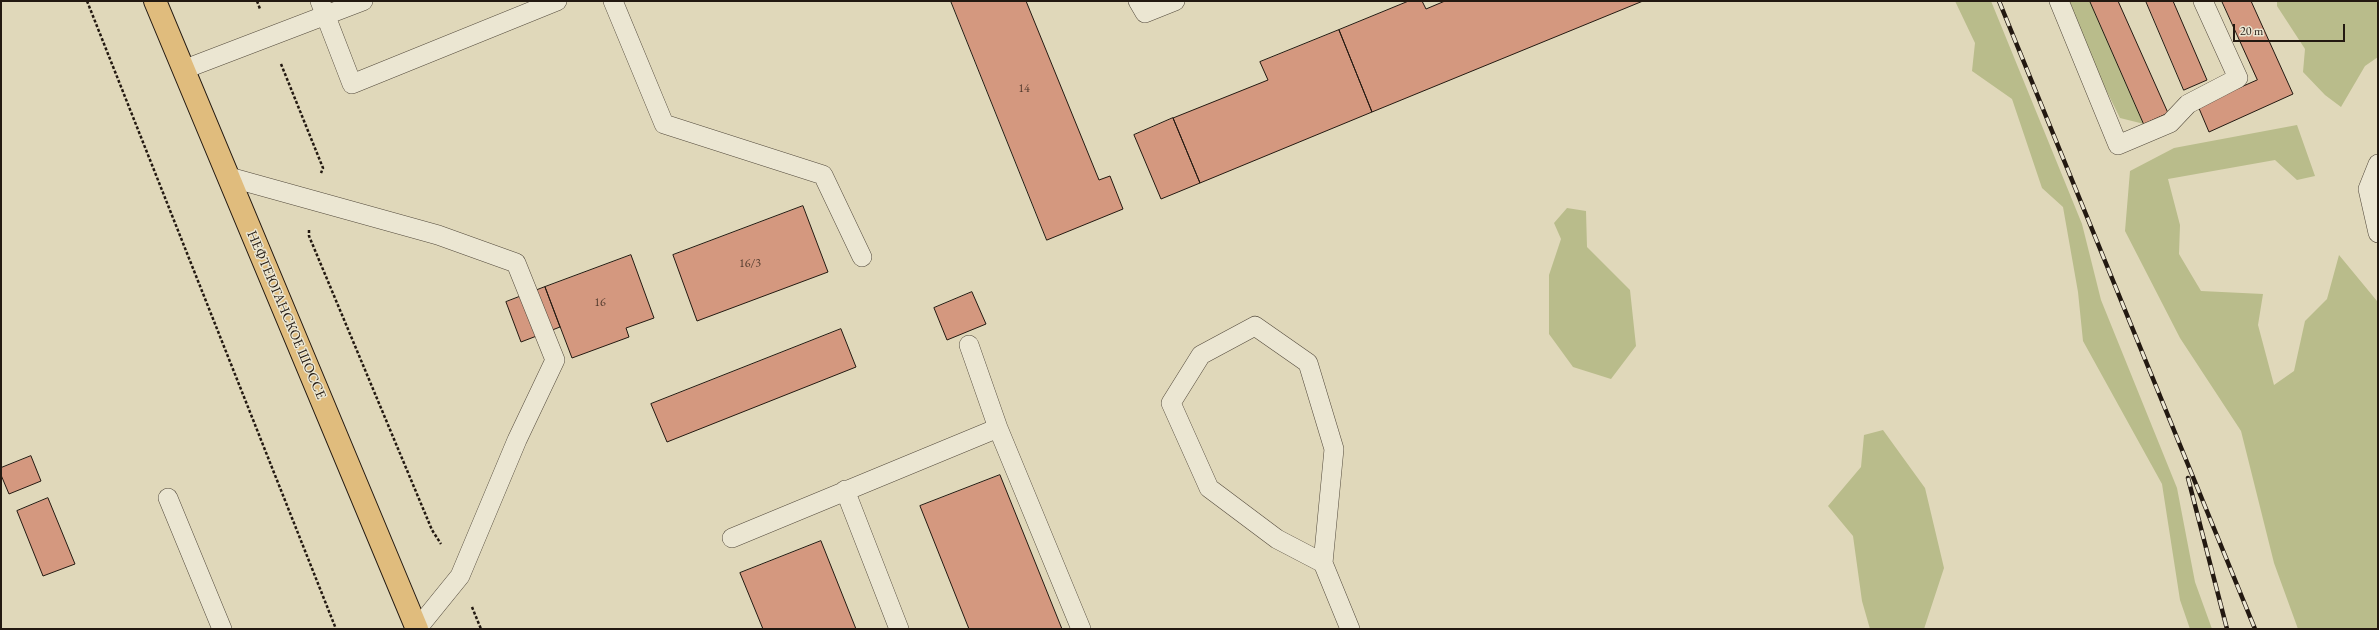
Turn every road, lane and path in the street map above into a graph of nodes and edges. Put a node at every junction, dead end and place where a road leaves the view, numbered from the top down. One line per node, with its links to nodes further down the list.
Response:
1 (87, 1): 27 (path)
2 (155, 1): 13 (main road, НЕФТЕЮГАНСКОЕ ШОССЕ)
3 (257, 1): 12 (path)
4 (363, 1): 11 (lane)
5 (557, 1): 11 (lane)
6 (613, 1): 18 (lane)
7 (1138, 1): 8 (lane)
8 (1175, 1)
9 (2058, 1): 10 (lane)
10 (2203, 1)
11 (323, 8): 12 (lane)
12 (271, 37): 13 (lane); 16 (path)
13 (185, 69): 15 (main road, НЕФТЕЮГАНСКОЕ ШОССЕ)
14 (2378, 164): 17 (lane)
15 (229, 177): 16 (lane); 28 (main road, НЕФТЕЮГАНСКОЕ ШОССЕ)
16 (311, 200): 25 (path); 25 (lane)
17 (2378, 233)
18 (862, 257)
19 (969, 345): 20 (lane)
20 (998, 428): 21 (lane); 31 (lane)
21 (845, 490): 23 (lane); 30 (lane)
22 (168, 498): 26 (lane)
23 (732, 538)
24 (1323, 563): 24 (lane); 32 (lane)
25 (460, 576): 28 (lane); 29 (path)
26 (222, 629)
27 (336, 629)
28 (417, 629)
29 (481, 629)
30 (899, 629)
31 (1081, 629)
32 (1350, 629)

